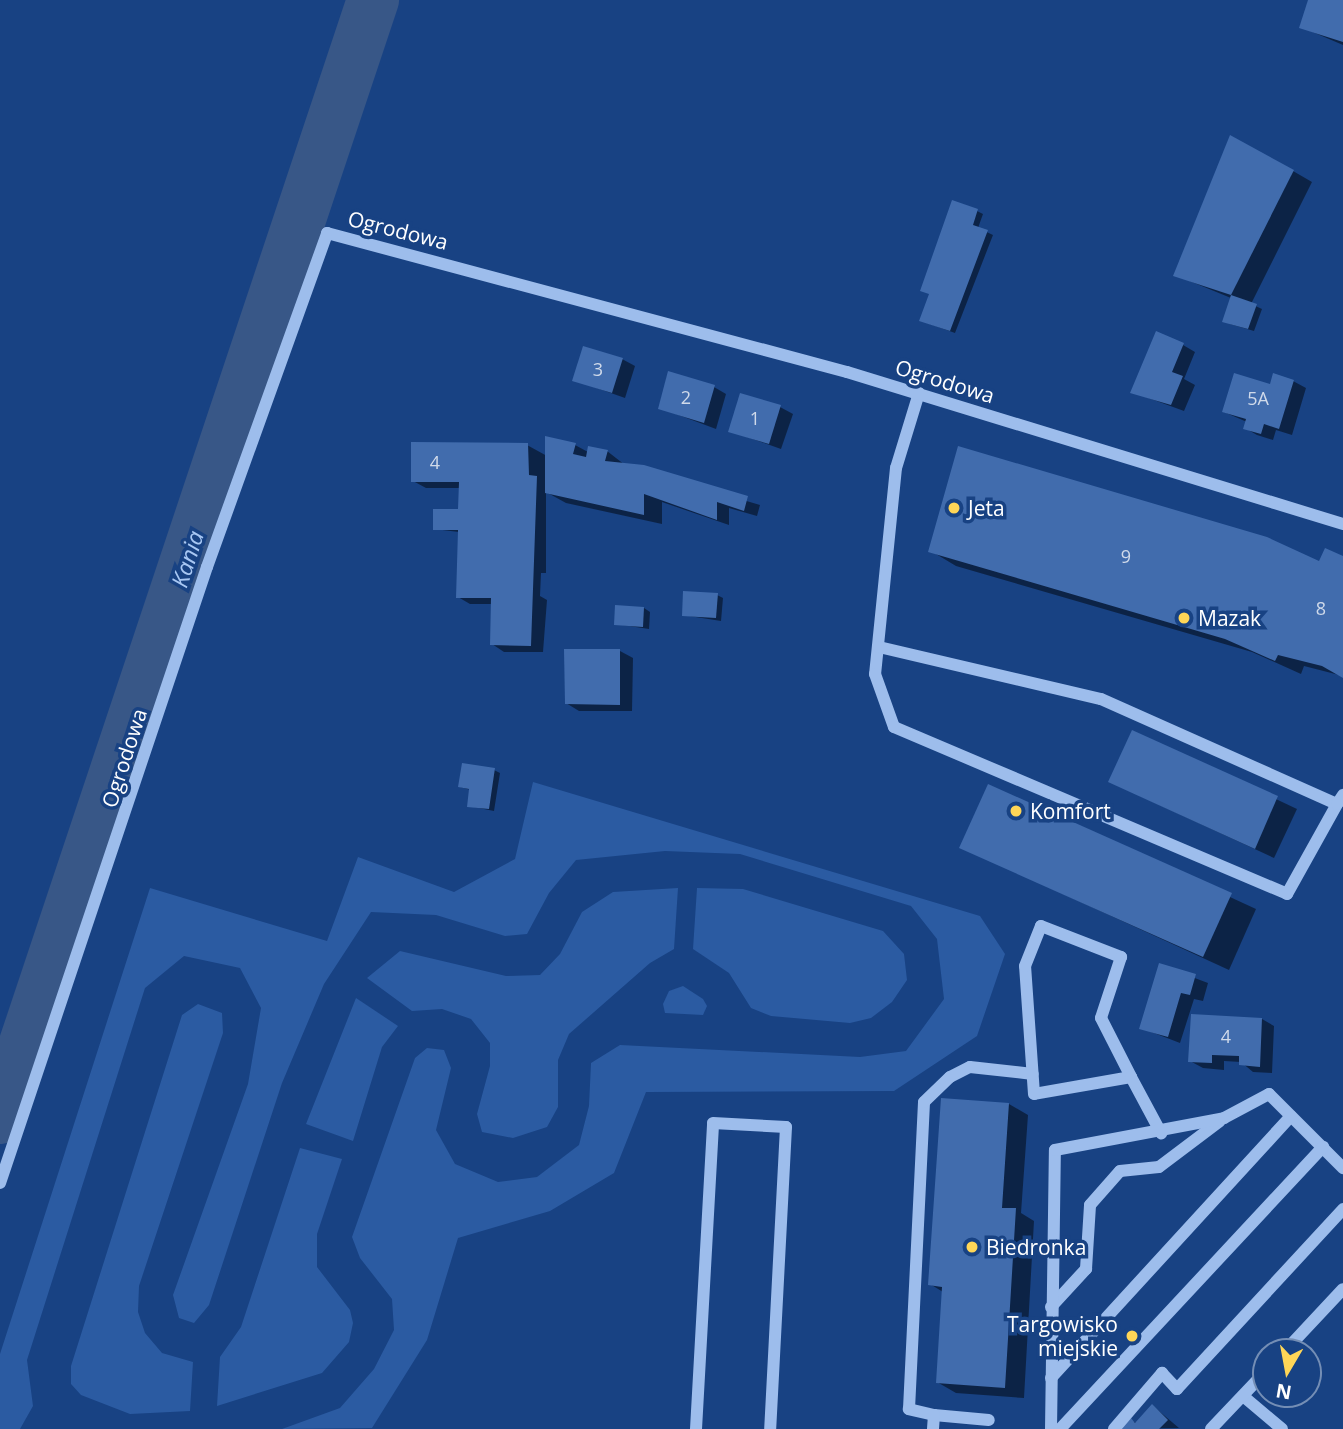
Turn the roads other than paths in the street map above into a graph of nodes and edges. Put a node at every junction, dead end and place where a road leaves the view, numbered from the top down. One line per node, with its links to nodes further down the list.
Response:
1 (919, 393): 2 (street, Ogrodowa); 3 (street); 12 (street, Ogrodowa)
2 (1343, 524)
3 (879, 647): 4 (street); 4 (street)
4 (1340, 800)
5 (1033, 1074): 6 (street); 6 (street); 20 (street)
6 (1131, 1077): 9 (street)
7 (1291, 1116): 8 (street); 10 (street); 17 (street)
8 (1224, 1118): 9 (street); 15 (street)
9 (1161, 1133): 15 (street)
10 (1322, 1147): 11 (street); 26 (street)
11 (1343, 1168)
12 (0, 1183)
13 (1343, 1209): 27 (street)
14 (1343, 1289): 16 (street)
15 (1051, 1307): 17 (street)
16 (1297, 1338)
17 (1051, 1378): 25 (street)
18 (1252, 1386): 19 (street)
19 (1243, 1396): 28 (street); 29 (street)
20 (934, 1415): 21 (street); 24 (street)
21 (989, 1420)
22 (696, 1429): 23 (street)
23 (770, 1429)
24 (933, 1429)
25 (1051, 1429)
26 (1060, 1429)
27 (1114, 1429)
28 (1211, 1429)
29 (1282, 1429)

